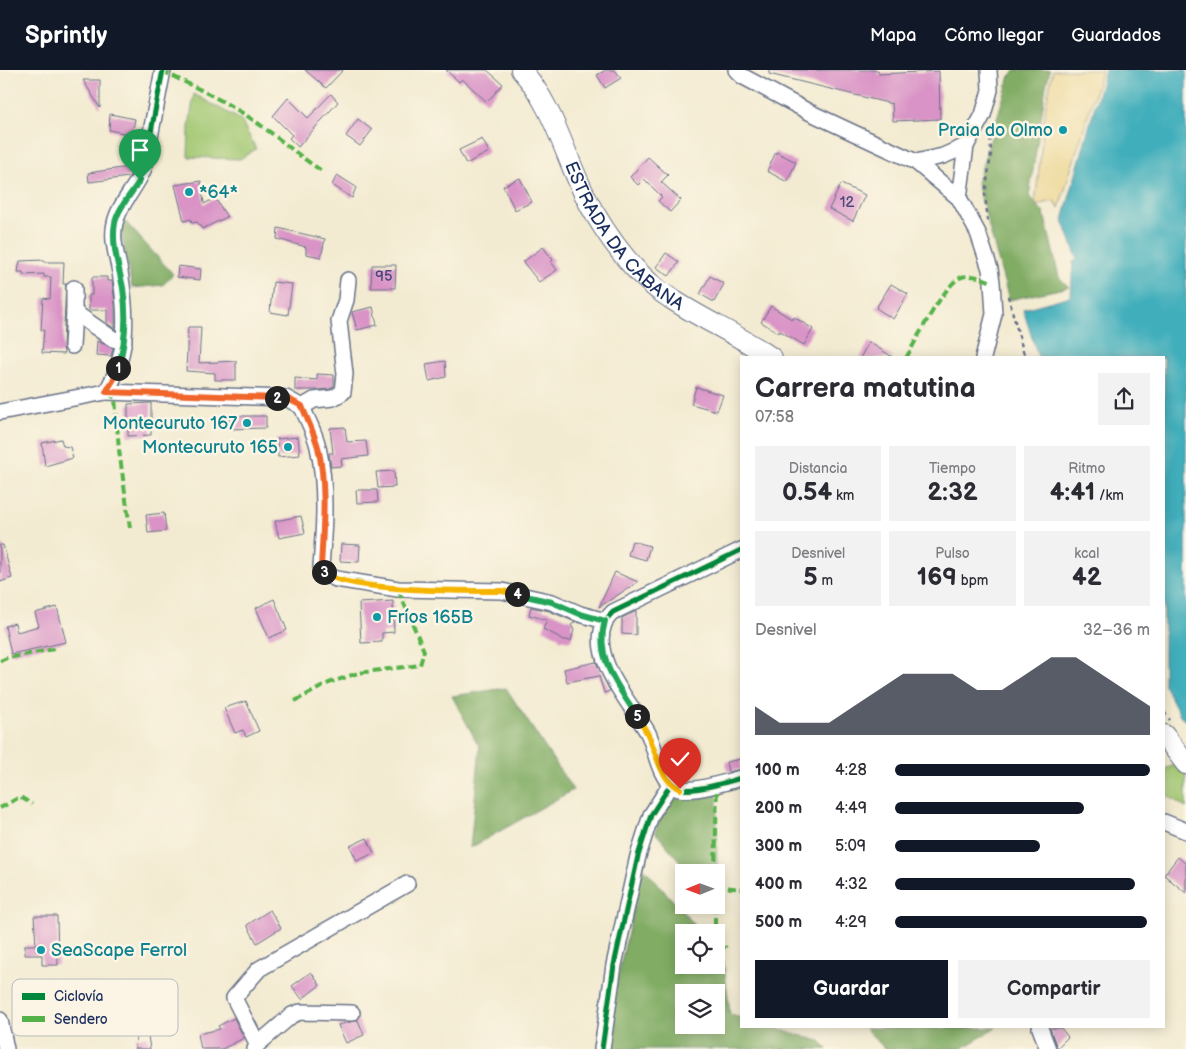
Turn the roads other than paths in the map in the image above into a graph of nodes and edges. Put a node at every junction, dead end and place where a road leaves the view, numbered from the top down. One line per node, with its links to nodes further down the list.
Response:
1 (163, 70): 11 (street)
2 (520, 70): 13 (main road, ESTRADA DA CABANA)
3 (736, 70): 6 (street)
4 (990, 70): 5 (street)
5 (966, 146): 6 (street); 7 (street)
6 (916, 162): 7 (street)
7 (959, 198): 14 (street)
8 (348, 280): 16 (street)
9 (74, 288): 10 (street)
10 (74, 312): 11 (street); 12 (street)
11 (124, 341): 15 (street)
12 (72, 346)
13 (769, 356)
14 (984, 356)
15 (106, 392): 16 (street); 17 (street)
16 (302, 406): 19 (street)
17 (0, 412)
18 (740, 550): 19 (street)
19 (605, 621): 23 (street)
20 (1165, 736): 21 (main road)
21 (1186, 764)
22 (740, 778): 23 (street)
23 (671, 784): 32 (street)
24 (1165, 822): 25 (street)
25 (1186, 831)
26 (407, 884): 30 (street)
27 (352, 1013): 30 (street)
28 (0, 1020): 31 (street)
29 (1040, 1028): 33 (street)
30 (256, 1047)
31 (6, 1049)
32 (602, 1049)
33 (1048, 1049)

